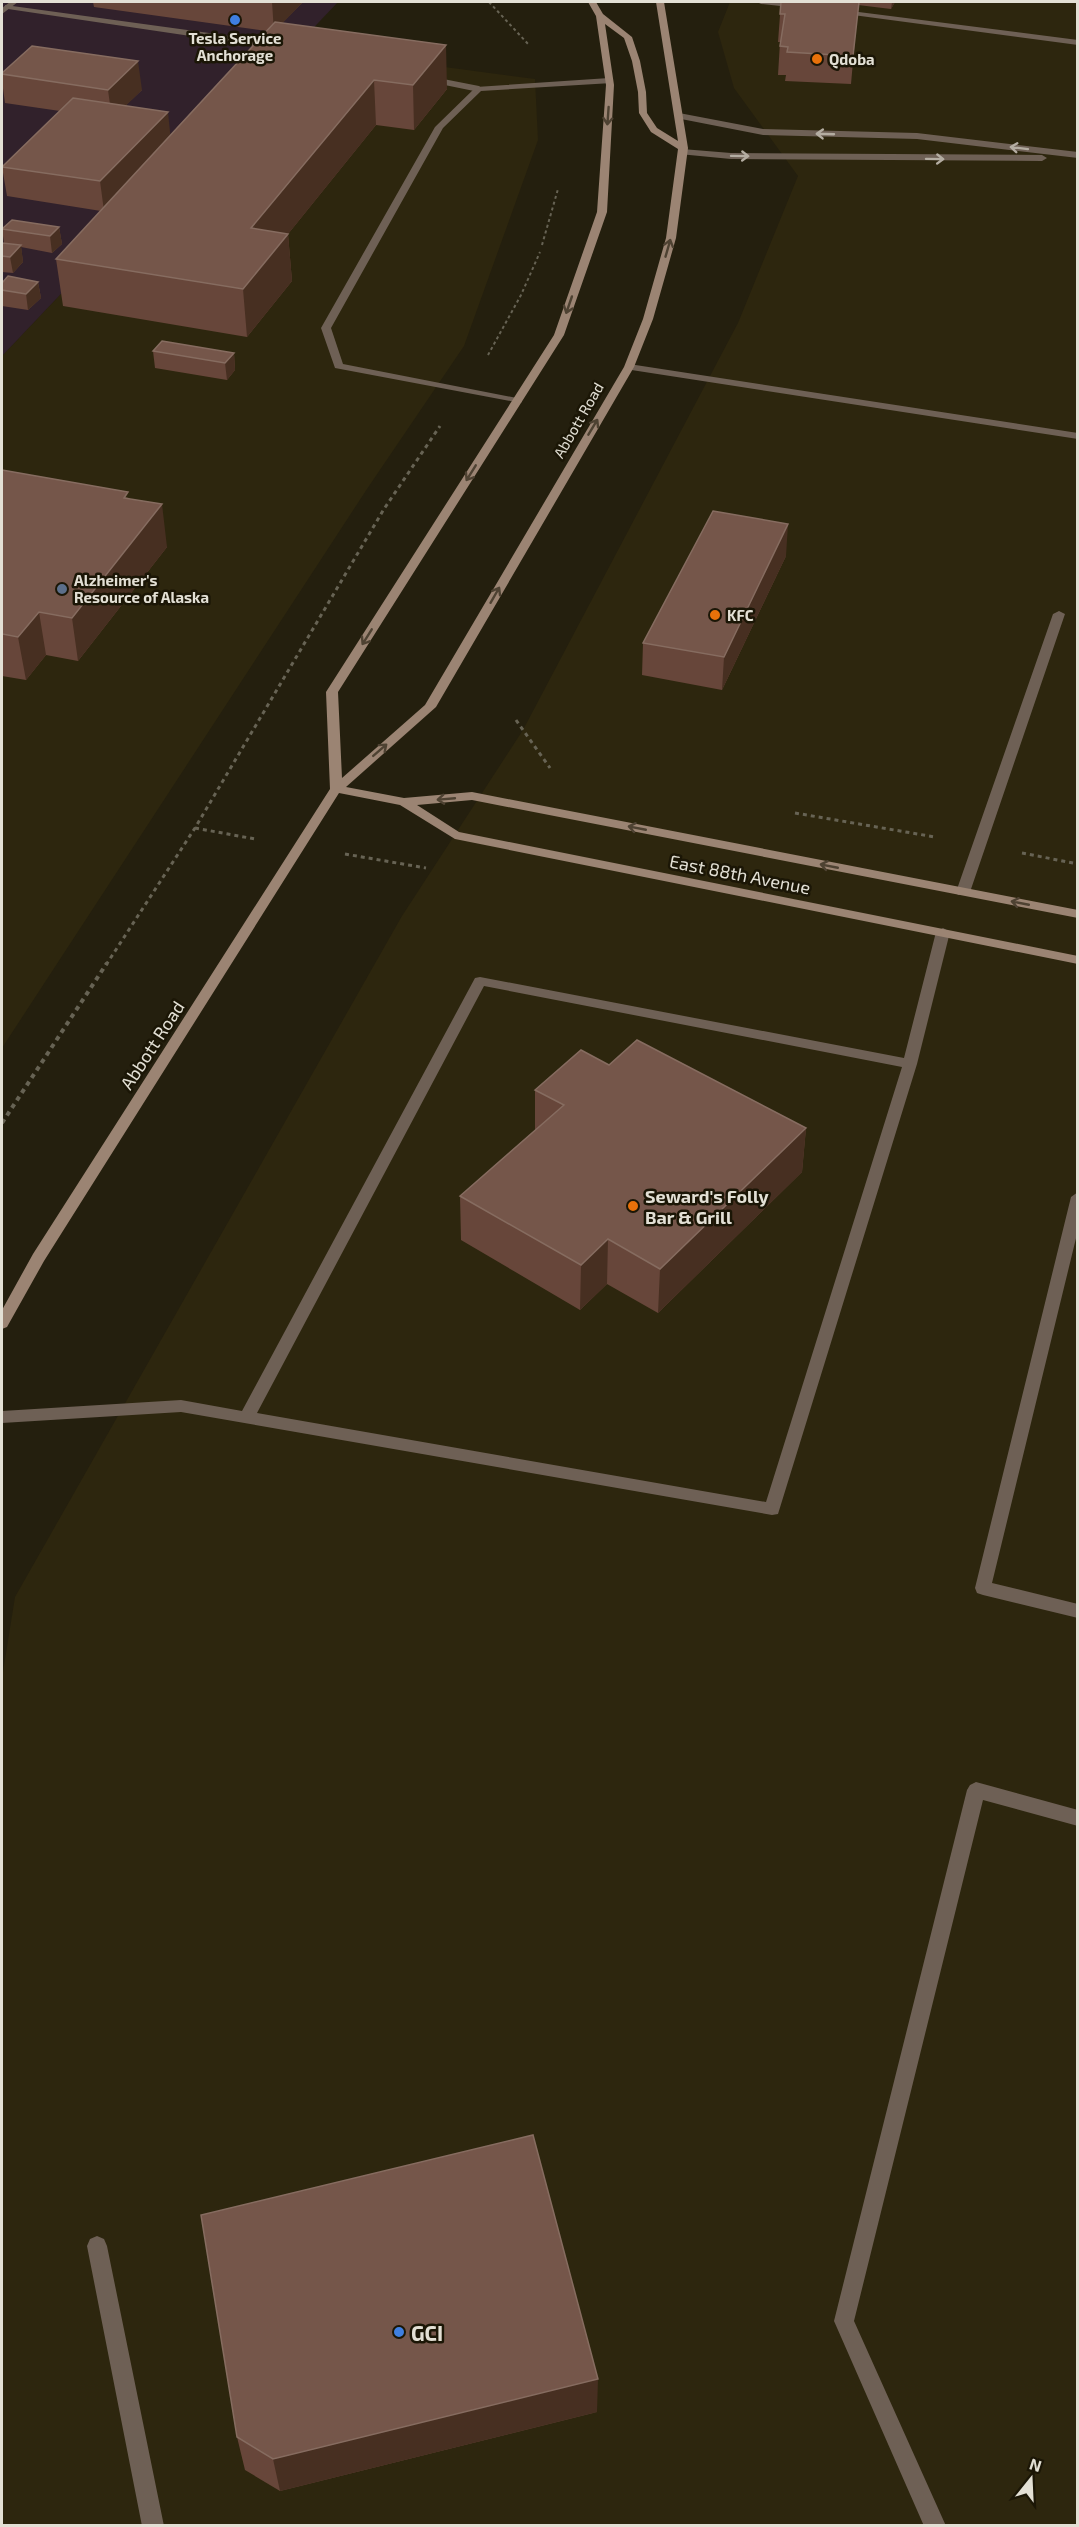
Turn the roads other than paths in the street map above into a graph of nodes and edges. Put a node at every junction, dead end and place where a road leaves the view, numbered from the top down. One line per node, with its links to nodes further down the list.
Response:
1 (592, 2): 7 (main road)
2 (660, 2): 13 (main road, Abbott Road)
3 (760, 2): 5 (street)
4 (8, 7): 9 (street)
5 (807, 8)
6 (830, 10): 8 (street)
7 (600, 16): 11 (main road); 14 (main road)
8 (1077, 43)
9 (288, 51)
10 (423, 78): 12 (street)
11 (609, 81): 12 (street); 17 (main road, one-way to 17)
12 (479, 89): 17 (street)
13 (679, 116): 14 (main road, Abbott Road); 15 (street, one-way to 13)
14 (682, 150): 15 (street, one-way to 15); 16 (main road, Abbott Road, one-way to 14)
15 (1077, 156)
16 (629, 367): 18 (street); 20 (main road, Abbott Road, one-way to 16)
17 (517, 401): 20 (main road, one-way to 20)
18 (1077, 436)
19 (1059, 614): 22 (street)
20 (336, 789): 21 (main road, East 88th Avenue); 28 (main road, Abbott Road)
21 (404, 802): 22 (main road, East 88th Avenue, one-way to 21); 24 (main road, East 88th Avenue)
22 (963, 892): 23 (main road, East 88th Avenue, one-way to 22)
23 (1077, 914)
24 (943, 932): 25 (main road, East 88th Avenue); 26 (street)
25 (1077, 960)
26 (909, 1064): 30 (street); 30 (street)
27 (1077, 1197): 31 (street)
28 (2, 1323)
29 (2, 1417): 30 (street)
30 (246, 1418)
31 (1077, 1611)
32 (1077, 1818): 35 (street)
33 (97, 2246): 34 (street)
34 (153, 2526)
35 (935, 2526)

